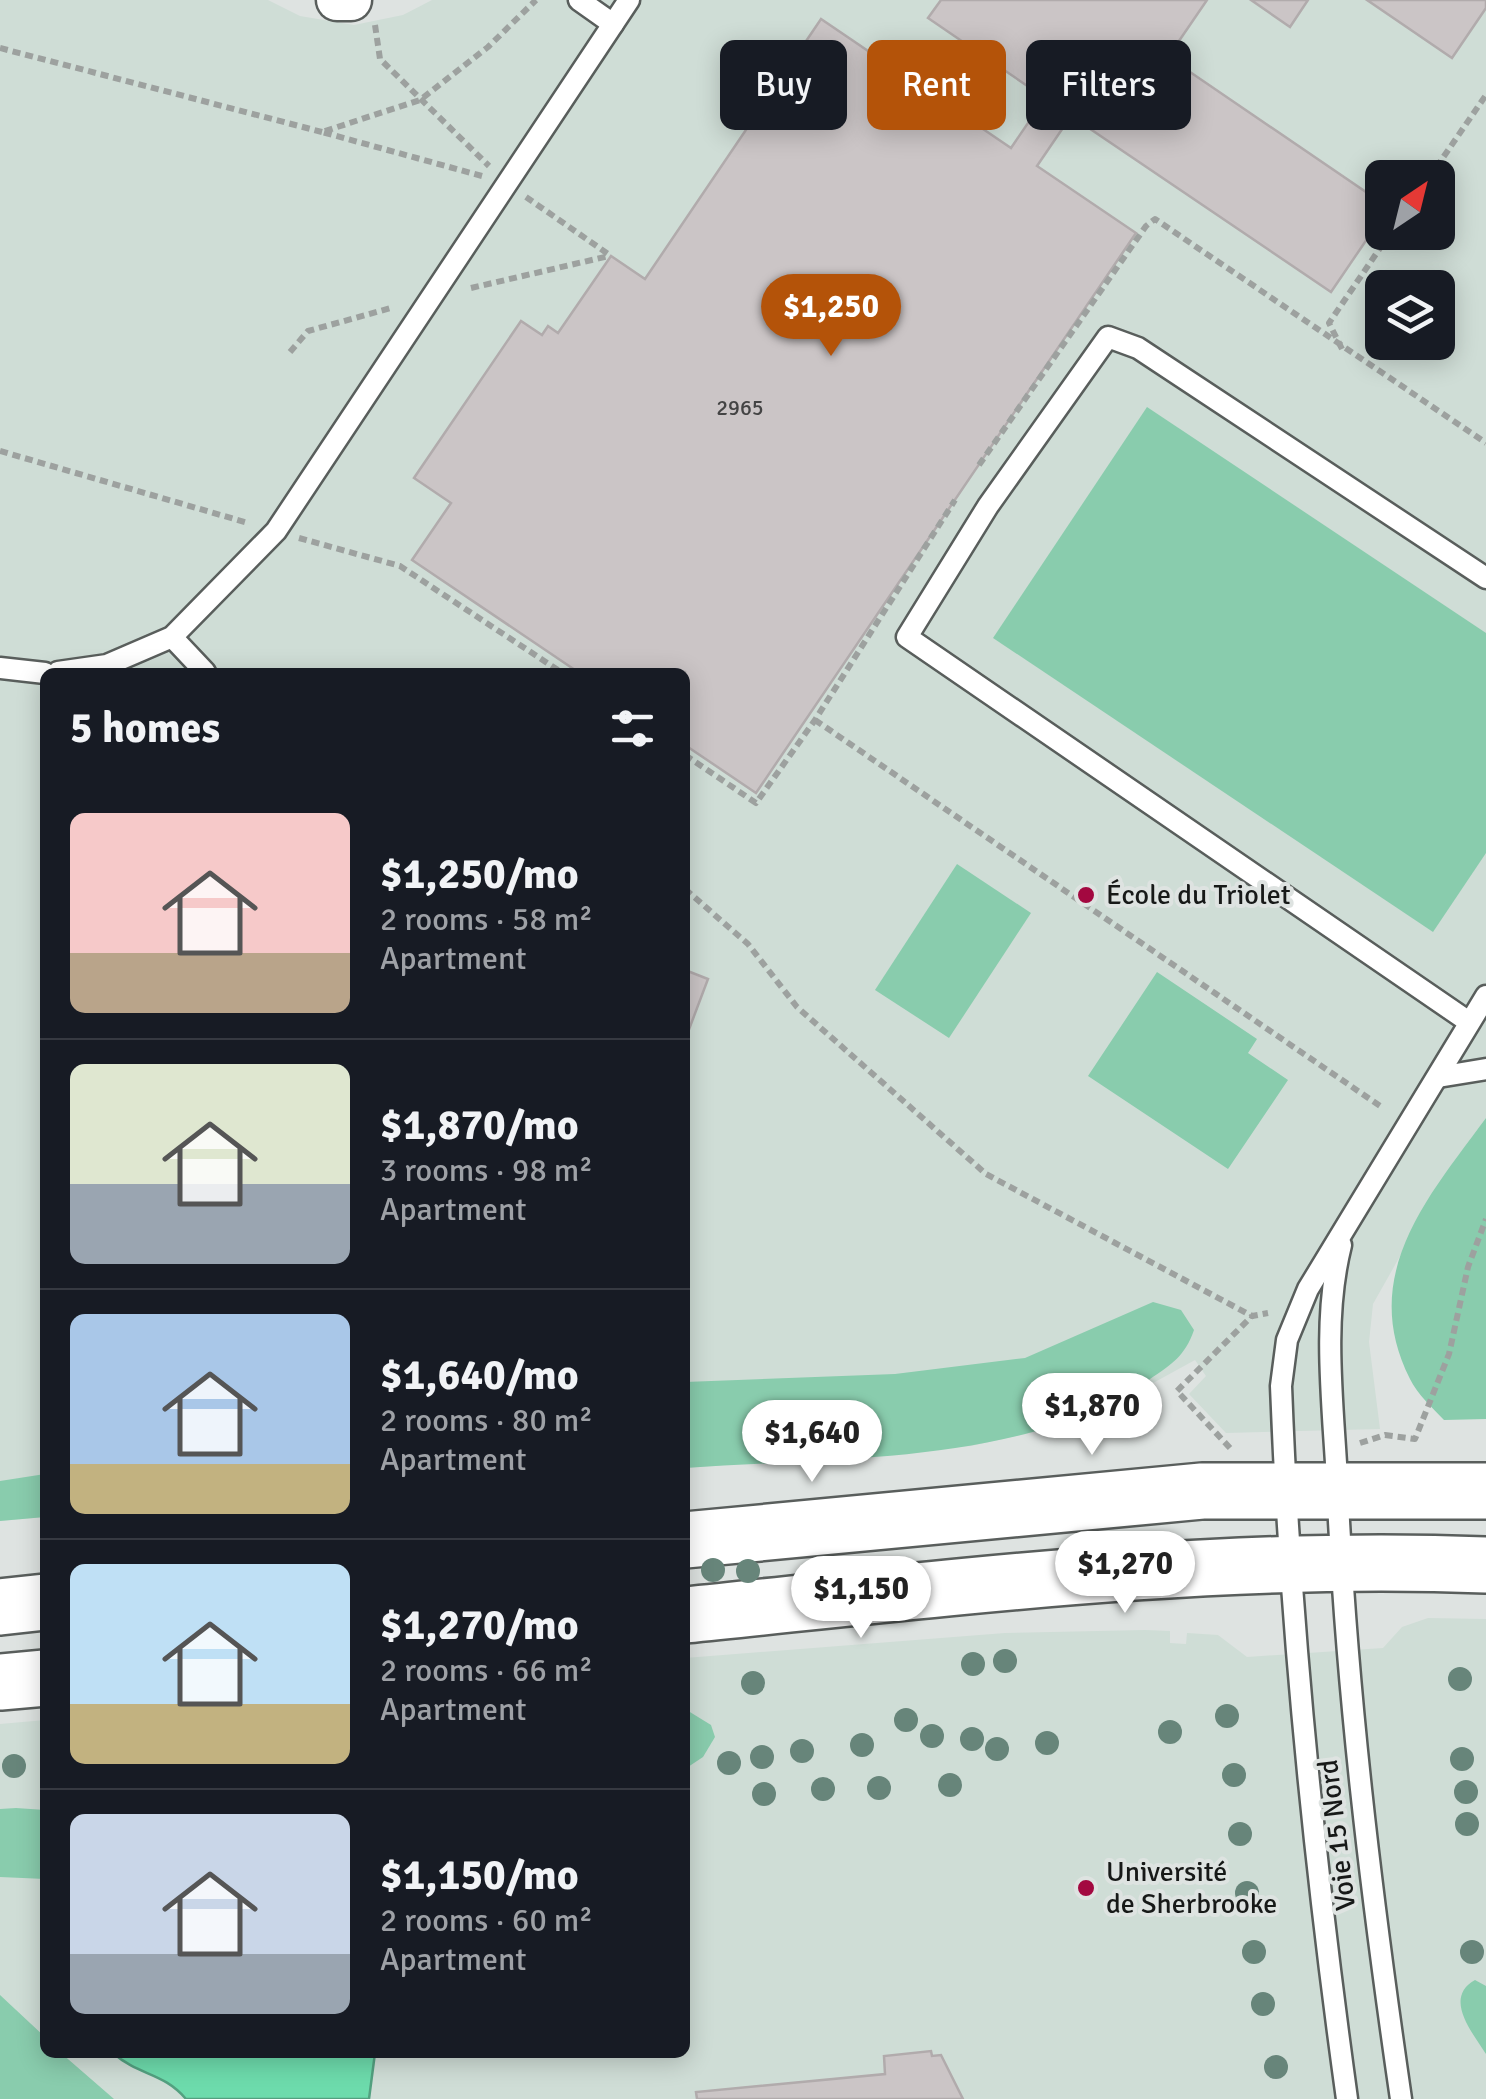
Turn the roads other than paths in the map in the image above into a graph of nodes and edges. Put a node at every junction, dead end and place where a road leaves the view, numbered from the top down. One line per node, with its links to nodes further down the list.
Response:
1 (337, 0): 4 (street)
2 (578, 0): 5 (lane)
3 (629, 0): 5 (lane)
4 (362, 10)
5 (613, 24): 7 (lane)
6 (1486, 578): 13 (lane)
7 (172, 638): 9 (lane); 10 (lane)
8 (0, 668): 11 (lane)
9 (86, 668)
10 (201, 668)
11 (40, 672)
12 (1486, 996): 13 (lane)
13 (1468, 1022): 15 (lane)
14 (1486, 1068): 15 (lane)
15 (1438, 1078): 16 (lane)
16 (1349, 1219): 17 (lane); 17 (lane)
17 (1312, 1488): 18 (main road); 19 (main road); 20 (lane); 20 (lane)
18 (1486, 1491)
19 (690, 1540)
20 (1315, 1564): 21 (main road); 24 (main road); 27 (lane, Voie 15 Nord); 28 (lane, Voie 15 Nord)
21 (1486, 1566)
22 (40, 1603): 23 (main road)
23 (0, 1607)
24 (690, 1616)
25 (40, 1678): 26 (main road)
26 (0, 1682)
27 (1347, 2099)
28 (1401, 2099)

